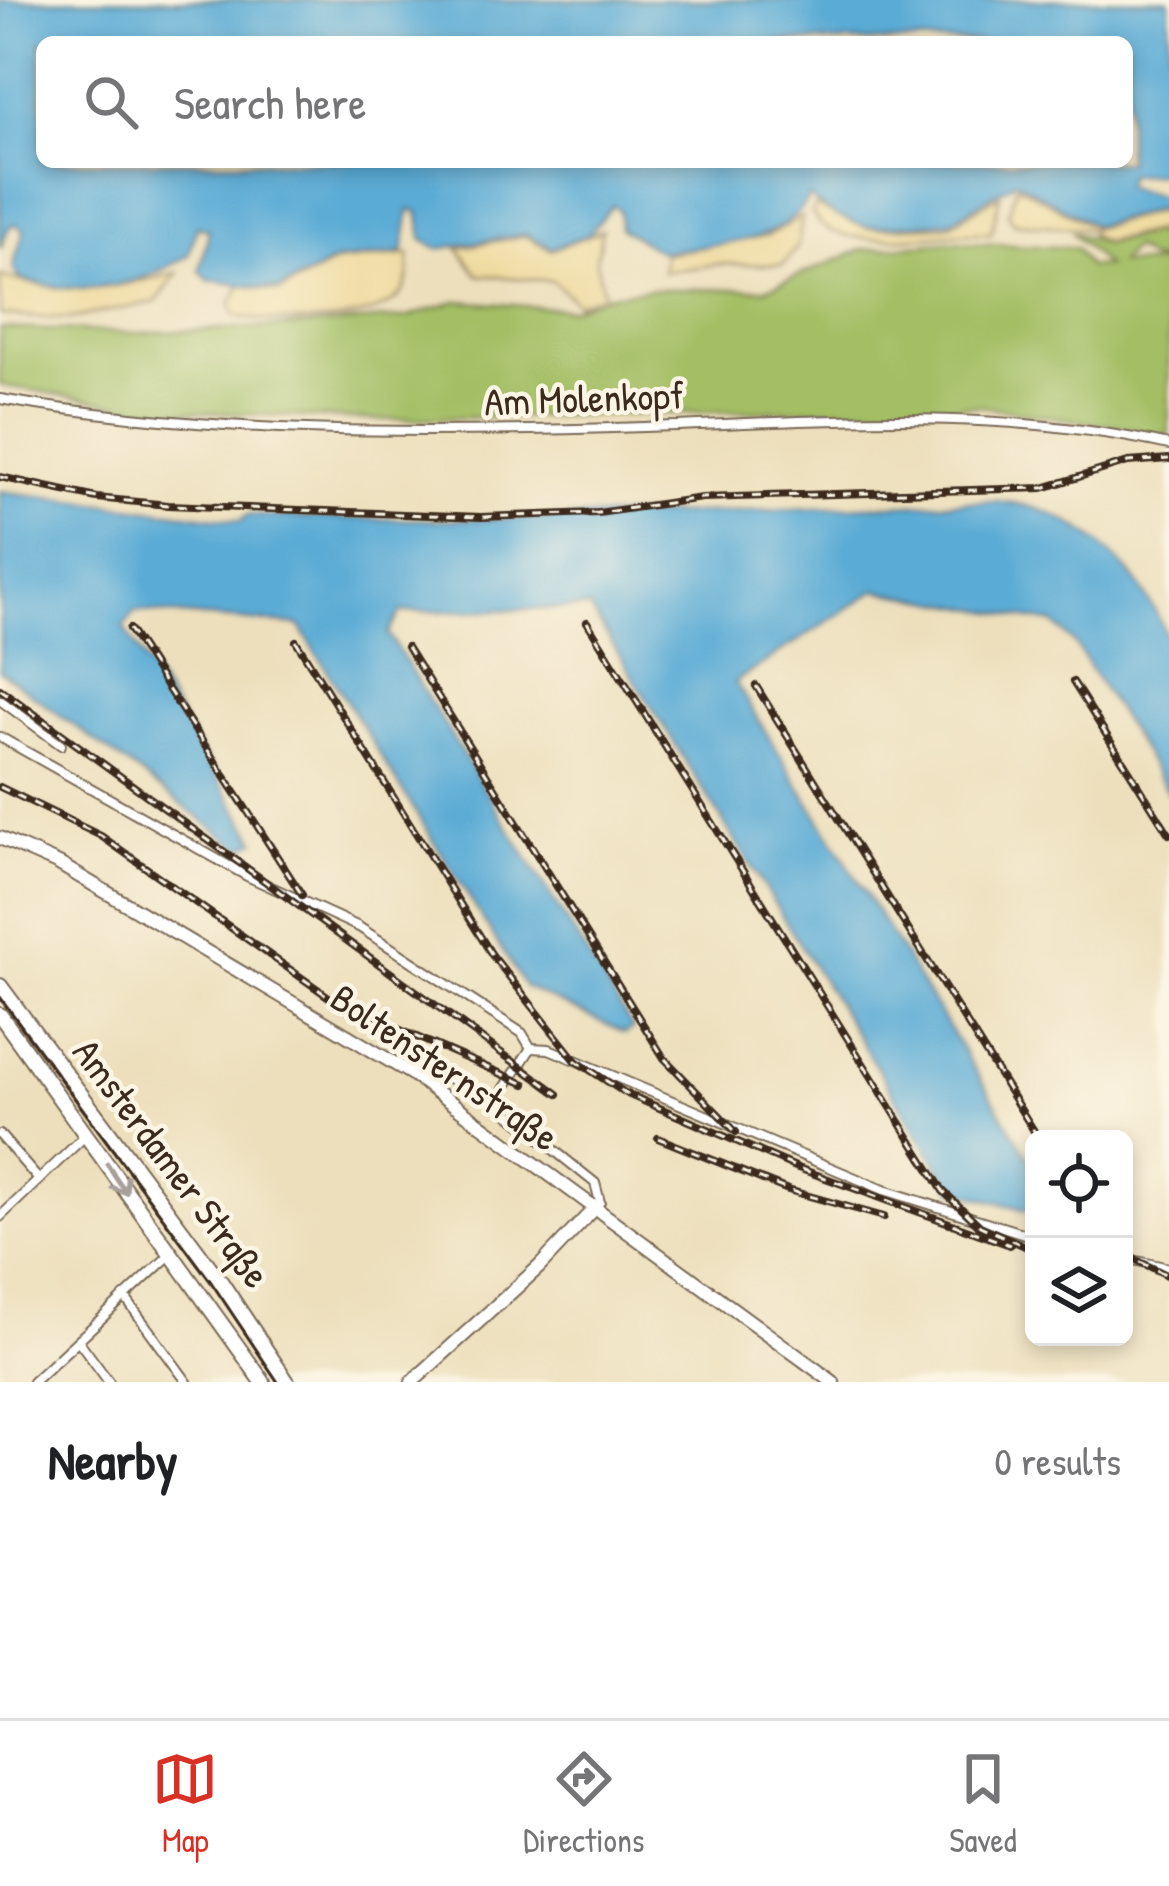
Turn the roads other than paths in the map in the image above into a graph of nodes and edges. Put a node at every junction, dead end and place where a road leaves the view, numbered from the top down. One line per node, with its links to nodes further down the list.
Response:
1 (0, 400): 2 (street, Am Molenkopf)
2 (1169, 445)
3 (0, 700): 5 (street)
4 (0, 737): 9 (street)
5 (61, 746)
6 (0, 838): 10 (main road, Boltensternstraße)
7 (0, 986): 24 (main road, Amsterdamer Straße)
8 (0, 1016): 12 (main road, Amsterdamer Straße)
9 (531, 1048): 11 (street); 17 (street)
10 (412, 1074): 11 (street); 15 (main road, Boltensternstraße)
11 (501, 1100): 15 (street)
12 (87, 1134): 14 (street); 18 (main road, Amsterdamer Straße, one-way to 18)
13 (0, 1135): 14 (street)
14 (39, 1180): 16 (street)
15 (594, 1209): 30 (main road); 31 (main road, Boltensternstraße)
16 (0, 1217)
17 (1025, 1234)
18 (173, 1253): 21 (street); 22 (main road, Amsterdamer Straße)
19 (1133, 1260): 20 (street)
20 (1169, 1268)
21 (124, 1296): 23 (street); 27 (street)
22 (234, 1337): 24 (main road); 28 (main road, Amsterdamer Straße)
23 (78, 1339): 25 (street); 26 (street)
24 (262, 1342): 29 (main road, Amsterdamer Straße)
25 (32, 1382)
26 (109, 1382)
27 (187, 1382)
28 (263, 1382)
29 (286, 1382)
30 (412, 1382)
31 (833, 1382)

